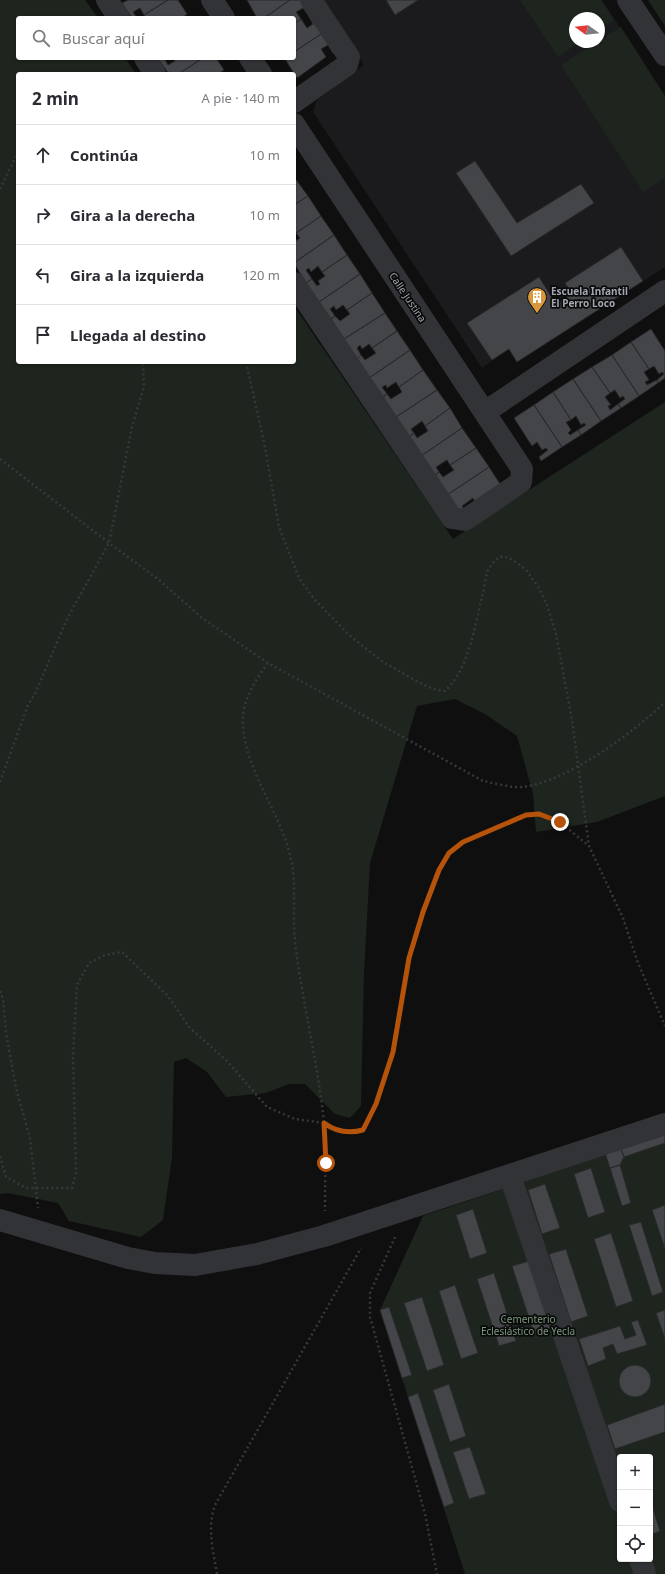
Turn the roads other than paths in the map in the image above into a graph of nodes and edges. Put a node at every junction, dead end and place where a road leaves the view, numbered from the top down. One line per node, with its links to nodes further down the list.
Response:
1 (107, 0): 5 (street)
2 (212, 0): 6 (street)
3 (311, 0): 12 (street)
4 (628, 0): 7 (street)
5 (118, 16)
6 (223, 16)
7 (665, 55)
8 (146, 60): 10 (street)
9 (251, 60): 11 (street)
10 (154, 72)
11 (260, 72)
12 (296, 101)
13 (296, 127): 16 (street, Calle Justina)
14 (296, 285): 16 (street, Calle Justina)
15 (665, 291): 16 (street)
16 (485, 412)
17 (665, 1124): 18 (street)
18 (510, 1176): 19 (street); 20 (street)
19 (0, 1220)
20 (617, 1492)
21 (641, 1562): 22 (street)
22 (645, 1574)

